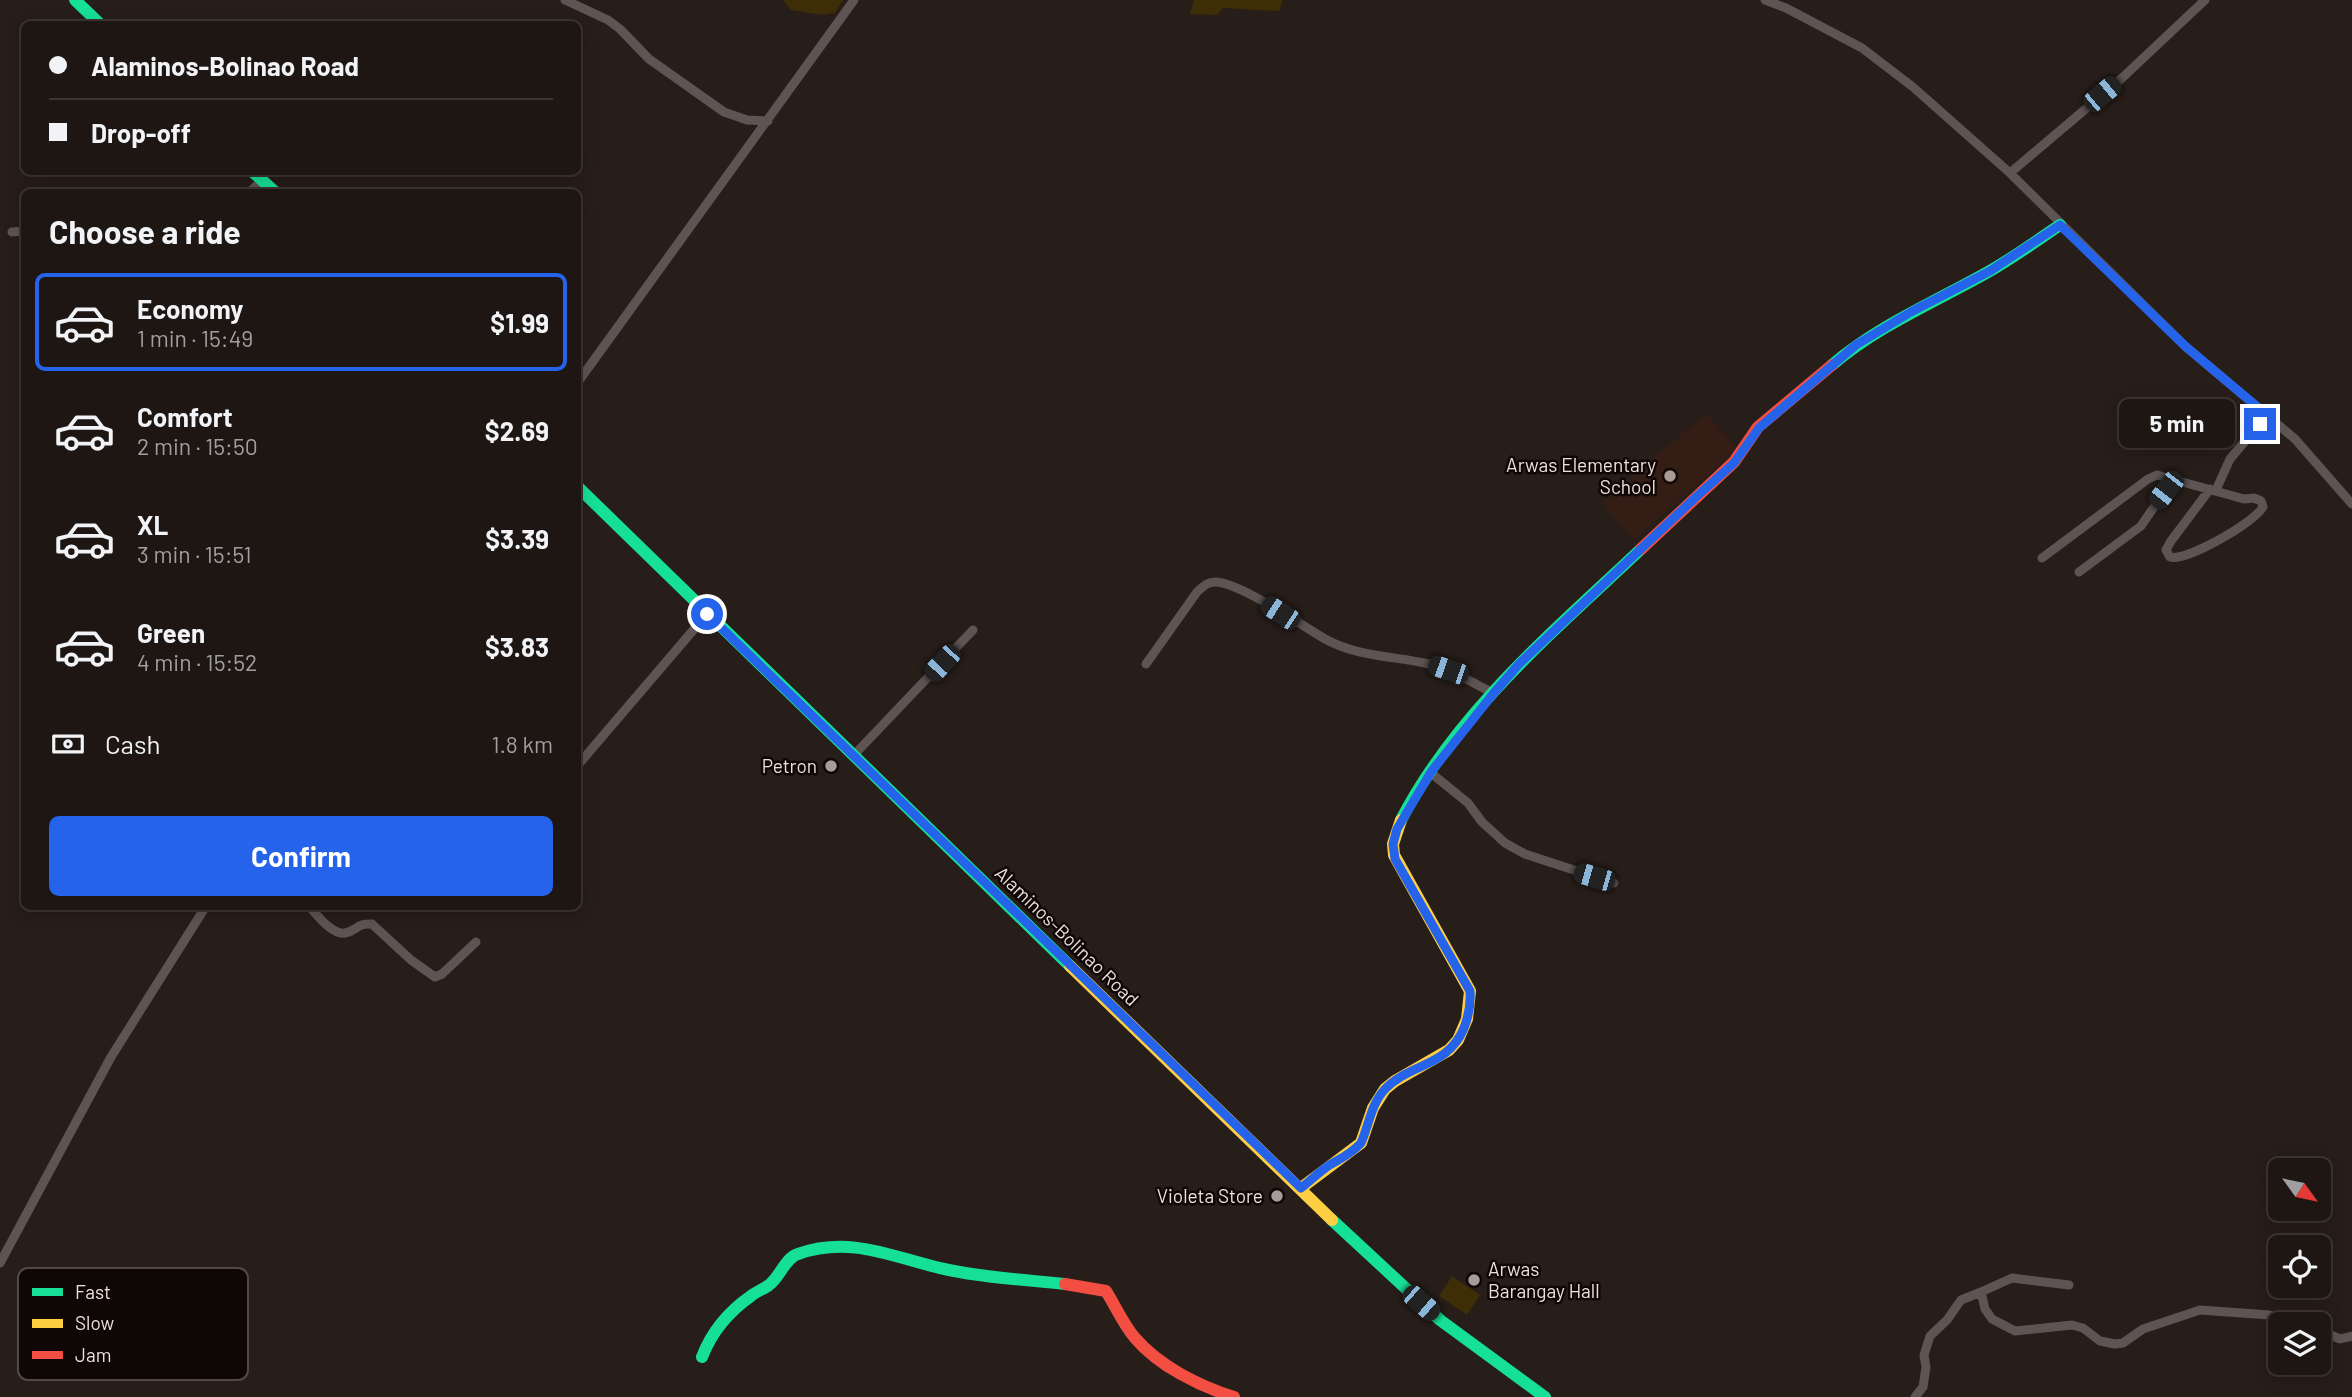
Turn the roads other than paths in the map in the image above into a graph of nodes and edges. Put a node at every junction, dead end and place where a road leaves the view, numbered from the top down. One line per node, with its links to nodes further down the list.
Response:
1 (75, 0): 6 (street)
2 (565, 0): 7 (street)
3 (855, 0): 7 (street)
4 (1765, 0): 8 (street)
5 (2205, 0): 8 (street)
6 (97, 21)
7 (768, 121): 14 (street)
8 (2010, 173): 11 (street)
9 (258, 176): 10 (street)
10 (272, 189)
11 (2060, 225): 15 (street); 25 (street)
12 (21, 231): 13 (street)
13 (12, 232)
14 (581, 378)
15 (2267, 415): 18 (street); 19 (street)
16 (2173, 479): 18 (street); 20 (street); 21 (street)
17 (581, 489): 22 (street, Alaminos-Bolinao Road)
18 (2213, 490): 18 (street)
19 (2352, 504)
20 (2042, 558)
21 (2078, 572)
22 (707, 614): 26 (street, Alaminos-Bolinao Road); 27 (street)
23 (973, 630): 26 (street)
24 (1146, 664): 25 (street)
25 (1493, 694): 28 (street)
26 (852, 755): 33 (street, Alaminos-Bolinao Road)
27 (581, 761)
28 (1431, 772): 29 (street); 33 (street)
29 (1614, 883)
30 (203, 910): 34 (street)
31 (313, 910): 32 (street)
32 (476, 942)
33 (1301, 1188): 41 (street, Alaminos-Bolinao Road)
34 (0, 1263)
35 (2070, 1285): 36 (street)
36 (1981, 1292): 37 (street); 43 (street)
37 (2268, 1315)
38 (2331, 1335): 39 (street)
39 (2352, 1336)
40 (702, 1357): 42 (street)
41 (1542, 1396)
42 (1234, 1397)
43 (1915, 1397)

